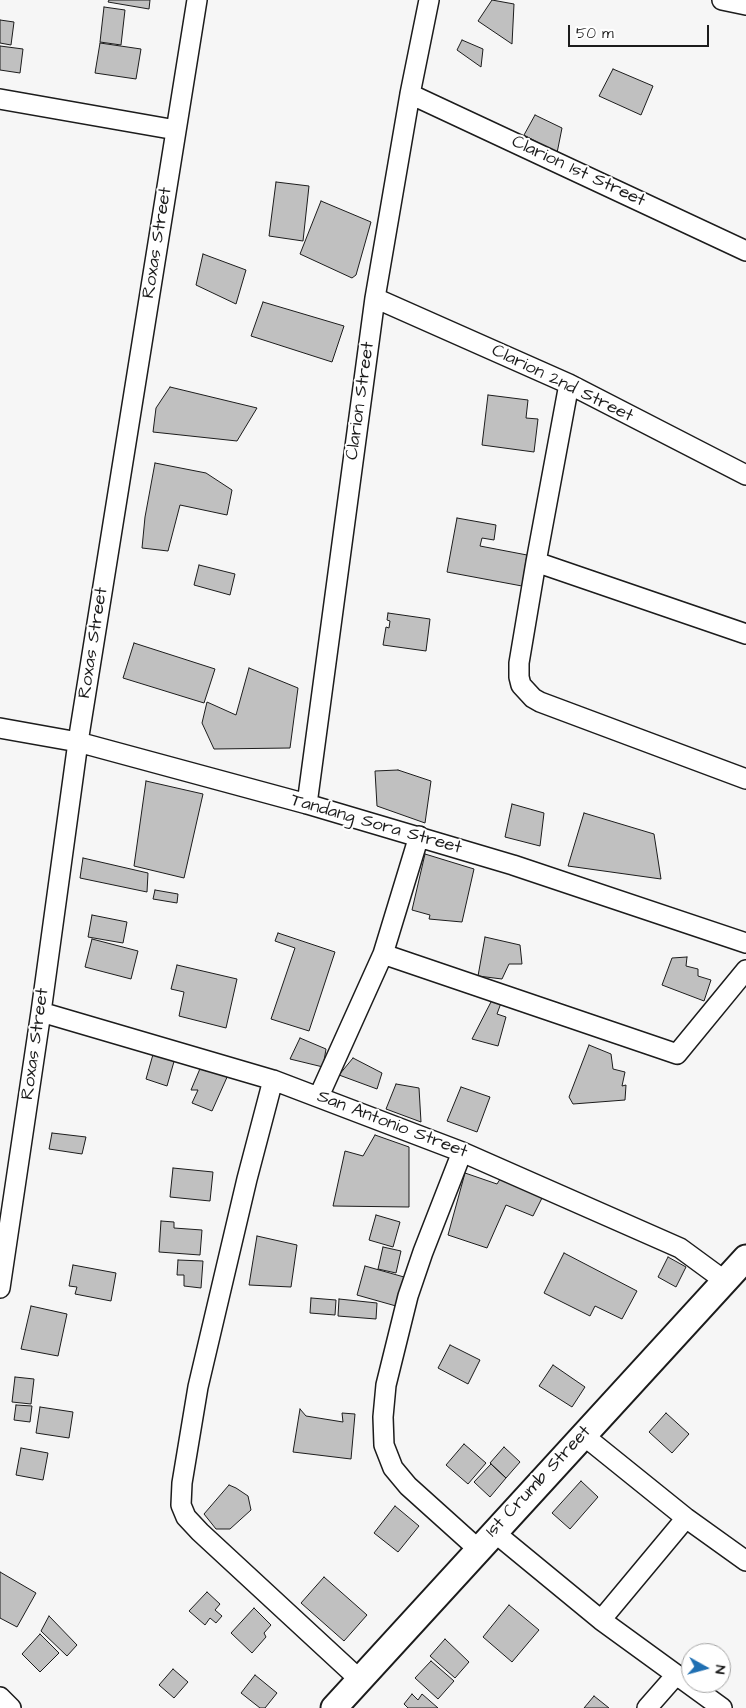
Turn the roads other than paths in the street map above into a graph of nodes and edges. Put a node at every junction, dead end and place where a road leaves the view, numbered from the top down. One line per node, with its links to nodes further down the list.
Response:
1 (197, 0): 7 (street, Roxas Street)
2 (429, 0): 5 (street, Clarion Street)
3 (722, 0): 4 (street)
4 (746, 5)
5 (410, 94): 8 (street, Clarion 1st Street); 9 (street, Clarion Street)
6 (0, 99): 7 (street)
7 (176, 130): 15 (street, Roxas Street)
8 (746, 251)
9 (375, 298): 10 (street, Clarion 2nd Street); 17 (street, Clarion Street)
10 (569, 384): 11 (street, Clarion 2nd Street); 12 (street)
11 (746, 475)
12 (536, 562): 13 (street); 16 (street)
13 (746, 634)
14 (0, 728): 15 (street, Tandang Sora Street)
15 (78, 742): 17 (street, Tandang Sora Street); 22 (street, Roxas Street)
16 (746, 779)
17 (307, 804): 18 (street, Tandang Sora Street)
18 (418, 836): 19 (street, Tandang Sora Street); 20 (street)
19 (746, 944)
20 (383, 954): 21 (street); 24 (street)
21 (746, 970)
22 (41, 1012): 23 (street, San Antonio Street); 28 (street, Roxas Street)
23 (273, 1080): 24 (street, San Antonio Street); 35 (street)
24 (319, 1096): 25 (street, San Antonio Street)
25 (462, 1152): 27 (street, San Antonio Street); 31 (street)
26 (746, 1258): 27 (main road, 1st Crumb Street)
27 (725, 1281): 29 (main road, 1st Crumb Street)
28 (0, 1288)
29 (583, 1435): 30 (street); 31 (main road, 1st Crumb Street)
30 (686, 1518): 32 (street); 33 (street)
31 (486, 1540): 33 (street); 35 (main road, 1st Crumb Street)
32 (746, 1561)
33 (601, 1620): 34 (street)
34 (676, 1675): 39 (street); 40 (street)
35 (359, 1679): 38 (main road, 1st Crumb Street)
36 (0, 1698): 37 (street)
37 (11, 1708)
38 (334, 1708)
39 (647, 1708)
40 (722, 1708)

